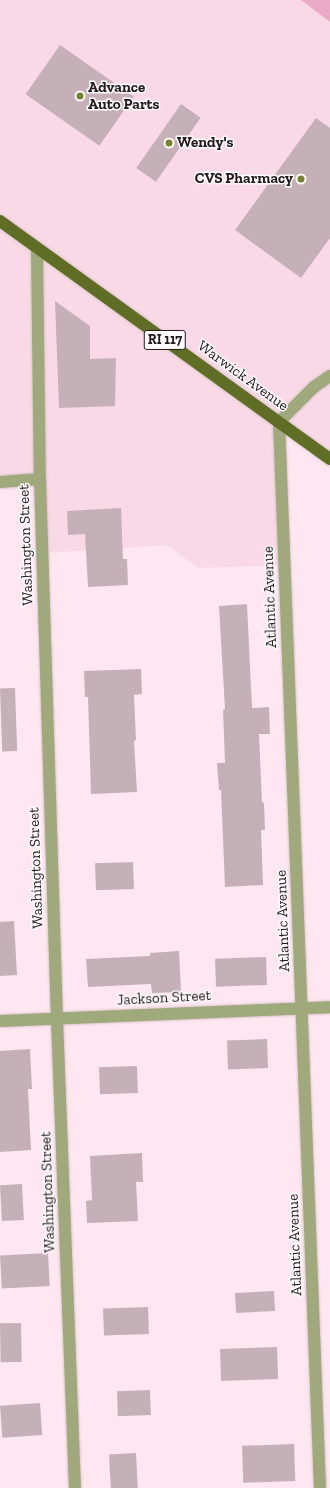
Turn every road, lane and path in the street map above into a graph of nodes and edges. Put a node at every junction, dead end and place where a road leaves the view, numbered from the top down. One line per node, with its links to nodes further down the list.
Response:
1 (0, 221): 2 (main road, Warwick Avenue / RI 117)
2 (37, 248): 4 (main road, Warwick Avenue / RI 117); 6 (street, Washington Street)
3 (330, 376): 4 (street)
4 (279, 422): 5 (main road, Warwick Avenue / RI 117); 9 (street, Atlantic Avenue)
5 (330, 459)
6 (40, 479): 7 (street); 10 (street, Washington Street)
7 (0, 482)
8 (330, 1007): 9 (street, Jackson Street)
9 (303, 1008): 10 (street, Jackson Street); 13 (street, Atlantic Avenue)
10 (57, 1020): 11 (street, Jackson Street); 12 (street, Washington Street)
11 (0, 1021)
12 (75, 1488)
13 (320, 1488)

